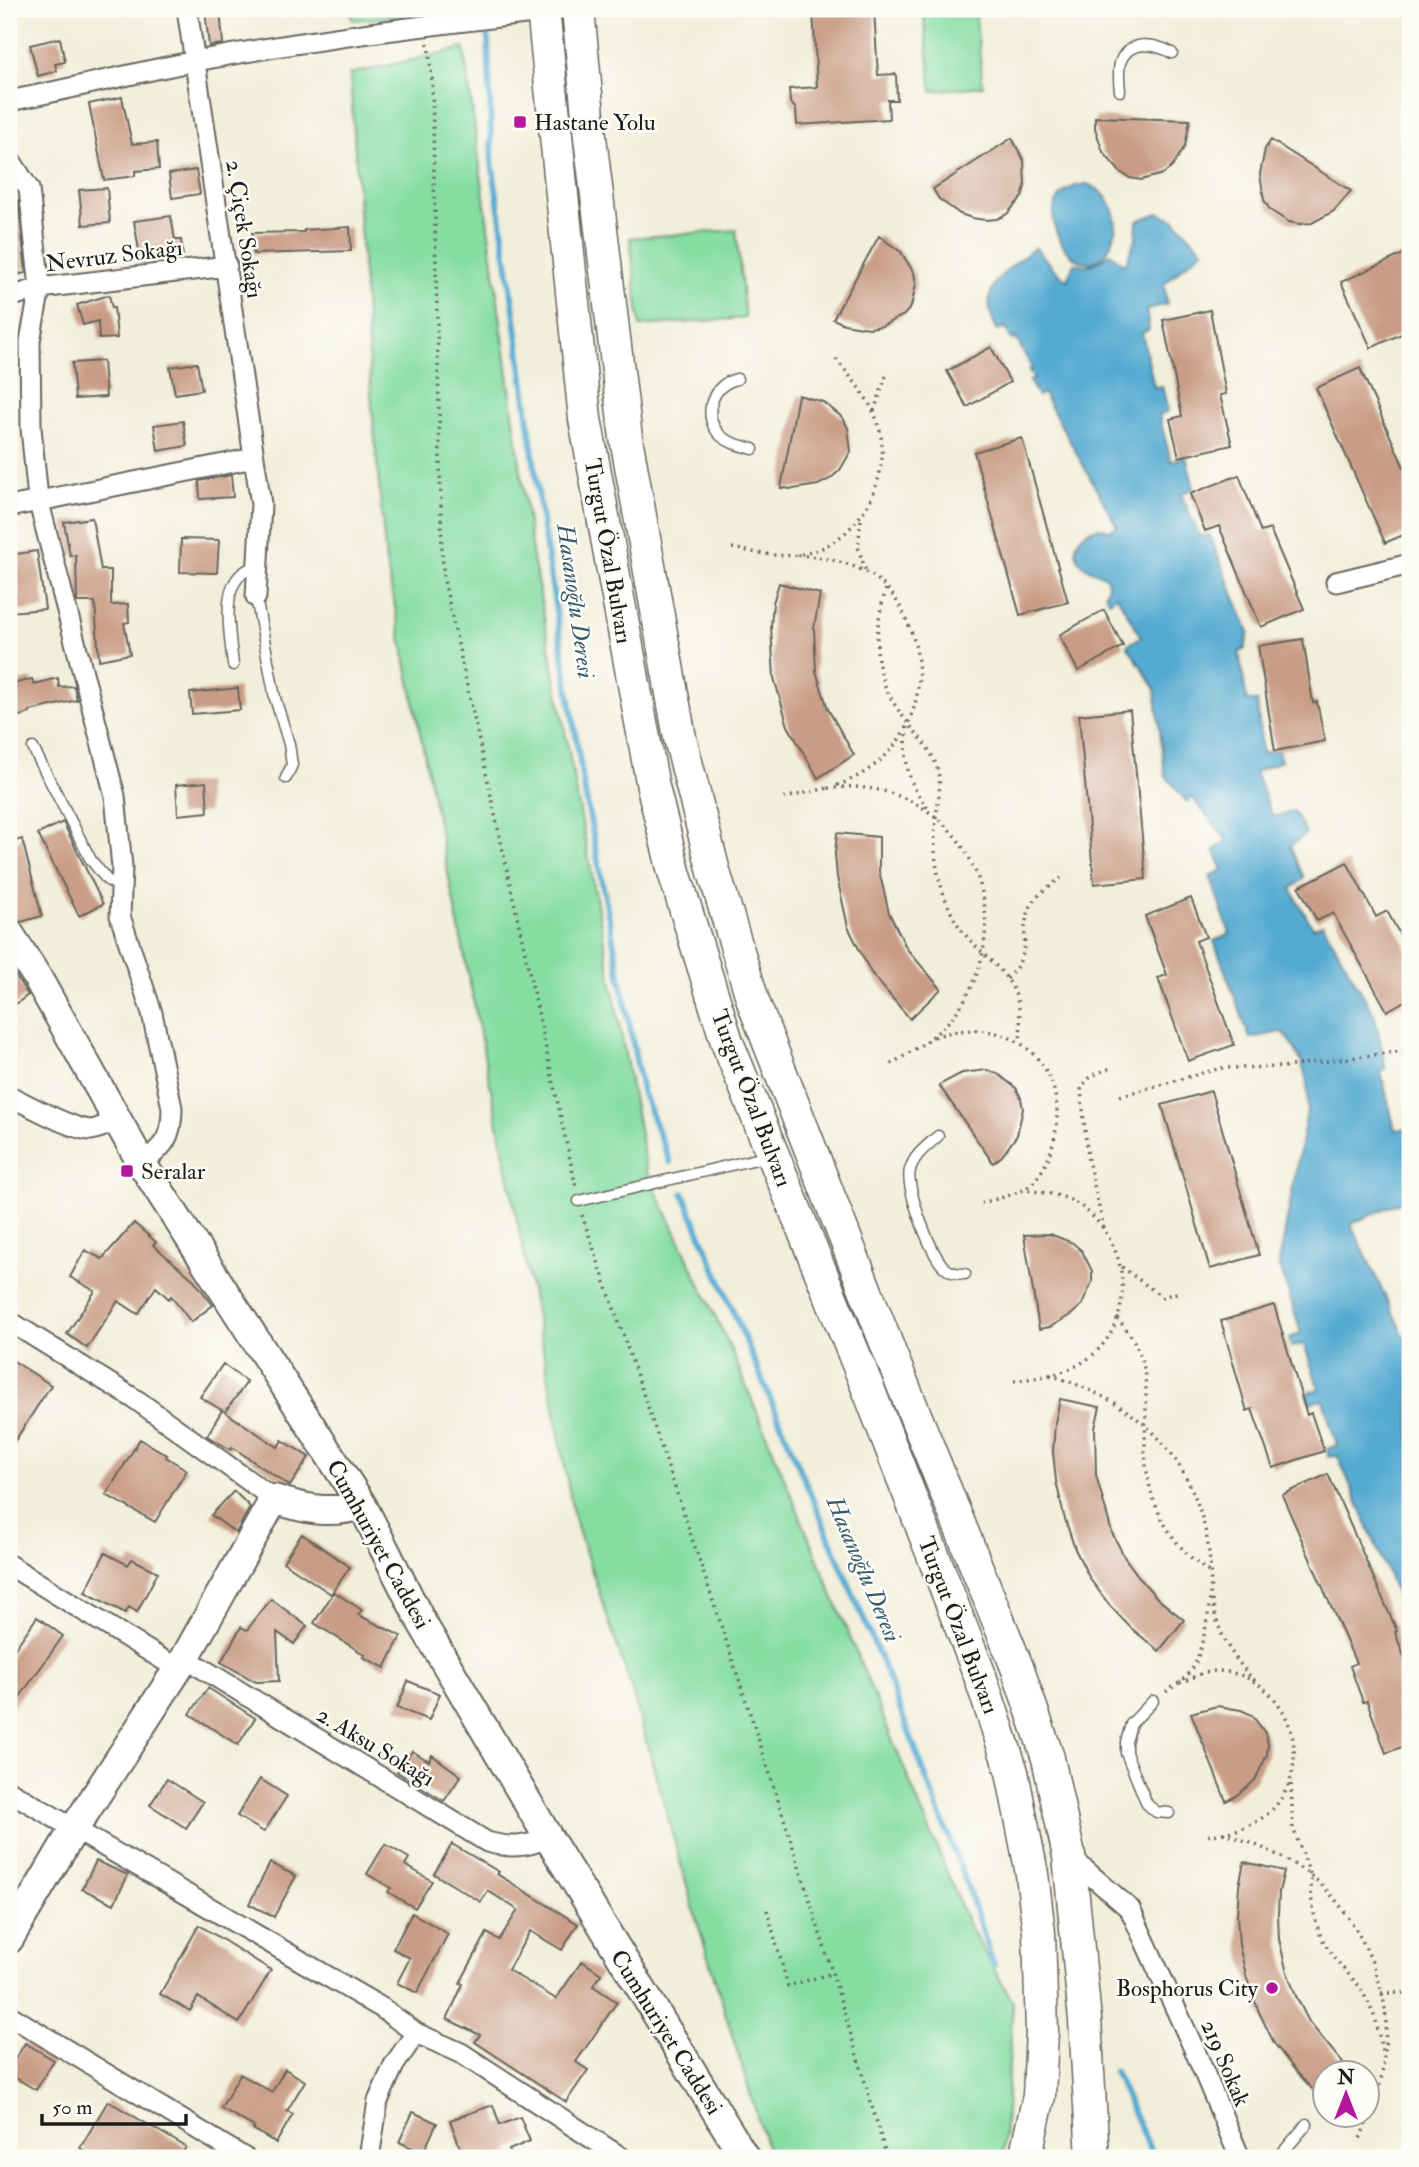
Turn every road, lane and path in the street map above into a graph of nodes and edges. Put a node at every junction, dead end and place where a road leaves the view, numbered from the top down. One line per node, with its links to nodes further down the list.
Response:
1 (187, 9): 6 (street, 2. Çiçek Sokağı)
2 (578, 9): 81 (main road, Turgut Özal Bulvarı)
3 (543, 10): 4 (street); 51 (main road, Turgut Özal Bulvarı)
4 (426, 25): 6 (street); 54 (path)
5 (1172, 53): 7 (lane)
6 (194, 61): 8 (street); 10 (street, 2. Çiçek Sokağı)
7 (1120, 91)
8 (9, 101)
9 (9, 158): 11 (street)
10 (227, 267): 11 (street, Nevruz Sokağı); 18 (street, 2. Çiçek Sokağı)
11 (40, 288): 12 (street, Nevruz Sokağı); 19 (street)
12 (9, 298)
13 (835, 358): 16 (path)
14 (886, 376): 16 (path)
15 (737, 379): 17 (lane)
16 (873, 413): 21 (path)
17 (753, 449)
18 (254, 458): 19 (street); 25 (street, 2. Çiçek Sokağı)
19 (38, 499): 20 (street); 38 (street)
20 (9, 507)
21 (861, 517): 23 (path); 26 (path)
22 (732, 548): 23 (path)
23 (798, 555): 26 (path)
24 (1410, 564): 27 (street)
25 (257, 565): 29 (street, 2. Çiçek Sokağı); 30 (lane)
26 (866, 572): 28 (path)
27 (1336, 582)
28 (886, 589): 31 (path); 31 (path)
29 (256, 597): 33 (lane)
30 (233, 665)
31 (908, 723): 34 (path); 36 (path); 36 (path)
32 (33, 748): 38 (lane)
33 (286, 778)
34 (828, 788): 35 (path); 36 (path)
35 (784, 798)
36 (936, 818): 40 (path); 40 (path)
37 (1061, 877): 41 (path)
38 (121, 887): 52 (street)
39 (9, 933): 49 (main road, Cumhuriyet Caddesi)
40 (983, 956): 41 (path); 42 (path)
41 (1007, 979): 43 (path)
42 (932, 1038): 43 (path); 45 (path)
43 (1020, 1042): 53 (path)
44 (1410, 1050): 48 (path)
45 (891, 1064)
46 (1111, 1068): 56 (path)
47 (9, 1096): 49 (street)
48 (1120, 1096)
49 (117, 1120): 52 (main road, Cumhuriyet Caddesi)
50 (938, 1136): 58 (lane)
51 (773, 1155): 54 (lane); 98 (main road, Turgut Özal Bulvarı)
52 (142, 1164): 66 (main road, Cumhuriyet Caddesi)
53 (1024, 1190): 55 (path); 56 (path)
54 (579, 1202): 85 (path)
55 (982, 1203)
56 (1105, 1230): 57 (path)
57 (1122, 1267): 59 (path); 60 (path)
58 (965, 1274)
59 (1180, 1292)
60 (1117, 1318): 62 (path); 64 (path)
61 (9, 1321): 65 (street)
62 (1050, 1375): 63 (path); 64 (path)
63 (1014, 1381)
64 (1145, 1425): 68 (path); 68 (path)
65 (274, 1499): 66 (main road); 70 (main road)
66 (362, 1505): 80 (main road, Cumhuriyet Caddesi)
67 (9, 1565): 70 (street, 2. Aksu Sokağı)
68 (1211, 1573): 69 (path)
69 (1212, 1596): 71 (path); 72 (path)
70 (181, 1664): 77 (main road); 80 (street, 2. Aksu Sokağı)
71 (1178, 1684): 72 (path); 73 (path)
72 (1259, 1685): 74 (path)
73 (1153, 1701): 76 (lane)
74 (1291, 1782): 78 (path); 82 (path)
75 (9, 1791): 77 (street)
76 (1169, 1813)
77 (74, 1829): 84 (main road); 89 (street)
78 (1223, 1833): 79 (path); 82 (path)
79 (1205, 1836)
80 (548, 1837): 96 (main road, Cumhuriyet Caddesi)
81 (1069, 1856): 99 (main road, Turgut Özal Bulvarı); 100 (street, 219 Sokak)
82 (1311, 1876): 86 (path); 90 (path)
83 (767, 1910): 85 (path)
84 (9, 1939)
85 (833, 1973): 97 (path)
86 (1381, 1993): 87 (path); 90 (path)
87 (1410, 1993)
88 (9, 2015): 93 (street)
89 (416, 2033): 94 (street); 95 (street)
90 (1384, 2060): 92 (path)
91 (1307, 2124): 101 (lane)
92 (1360, 2139)
93 (245, 2158)
94 (369, 2158)
95 (622, 2158)
96 (745, 2158)
97 (887, 2158)
98 (1025, 2158)
99 (1093, 2158)
100 (1240, 2158)
101 (1279, 2158)

